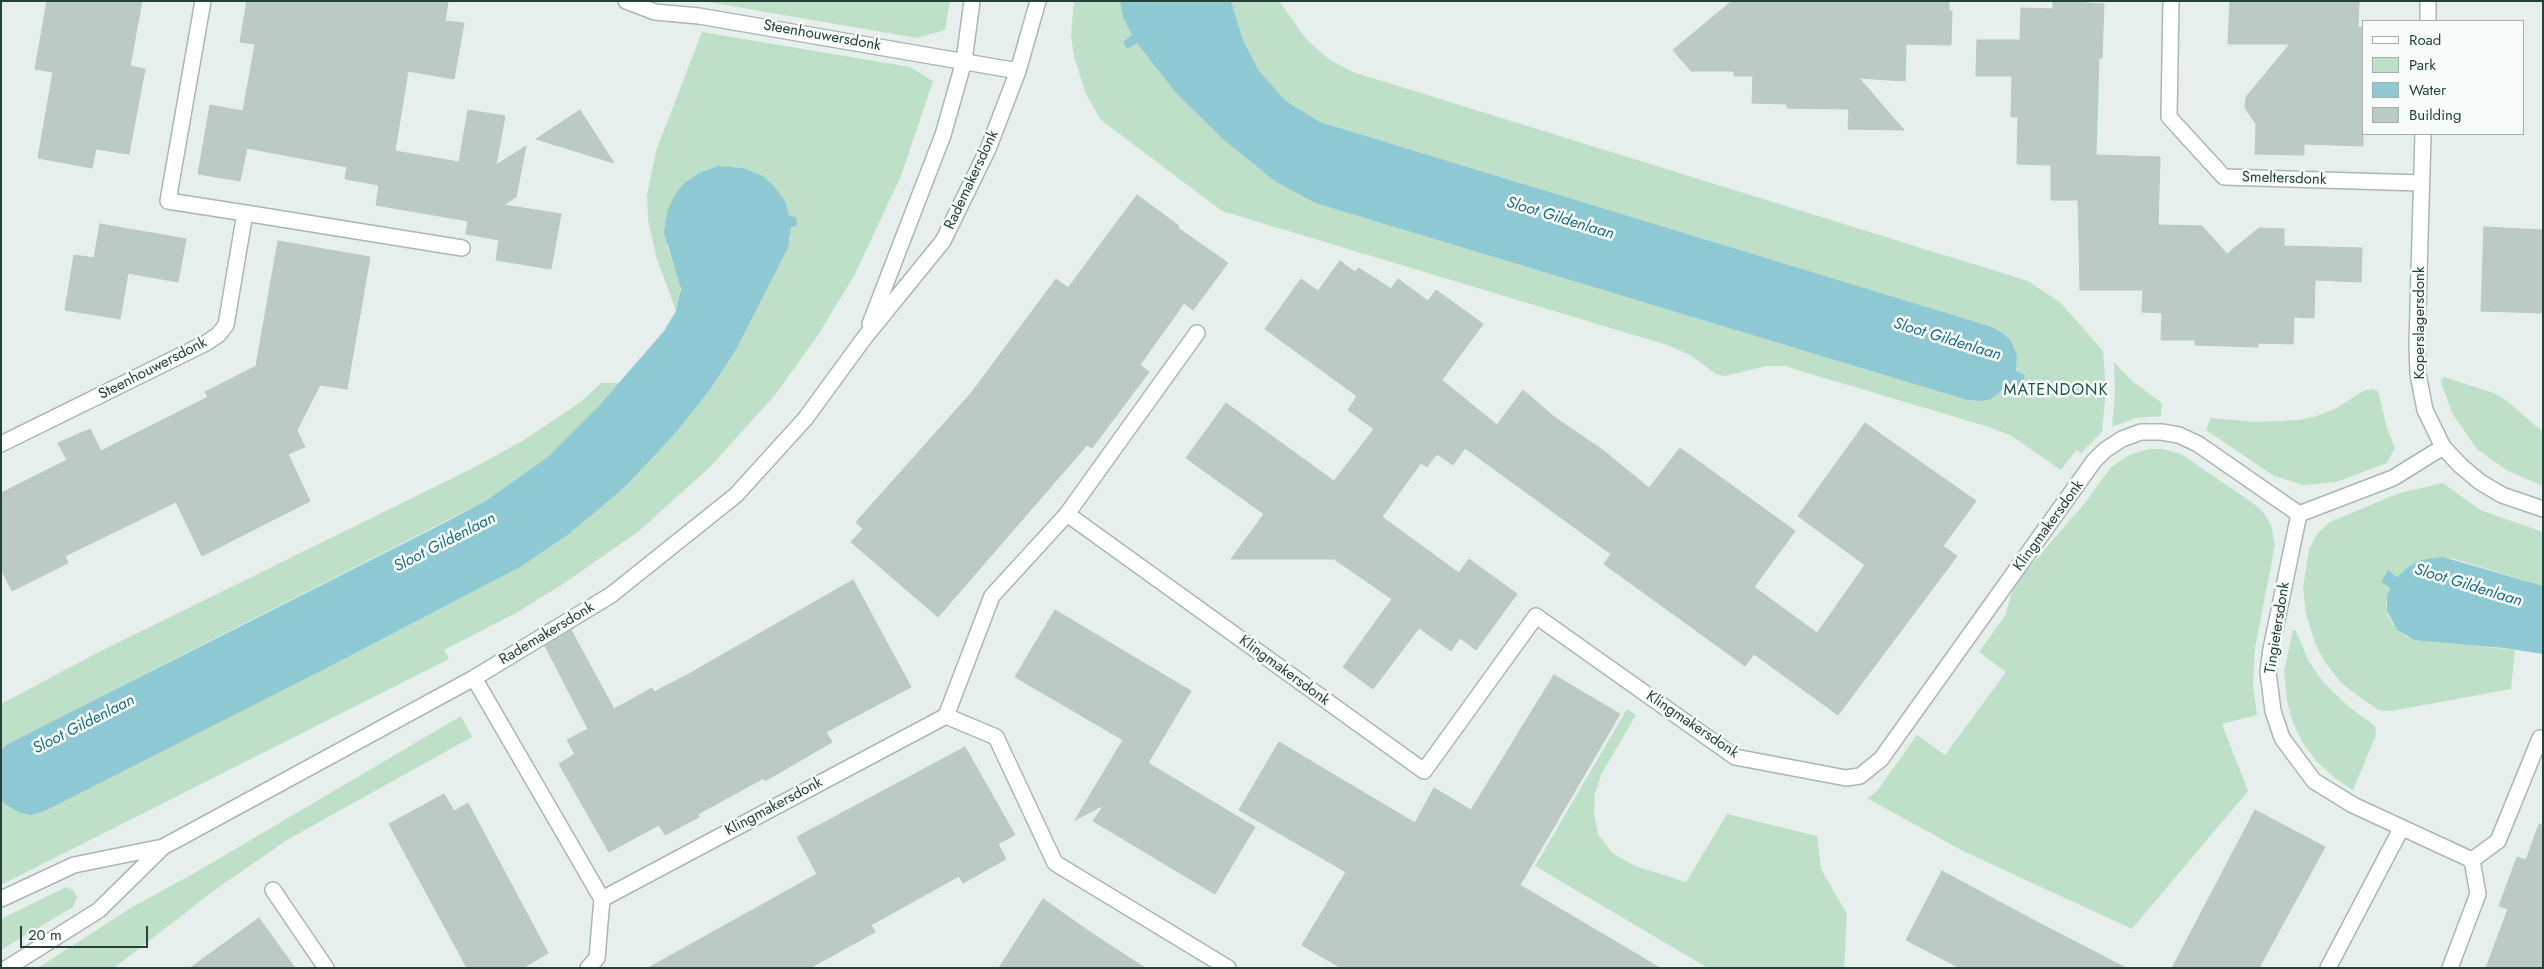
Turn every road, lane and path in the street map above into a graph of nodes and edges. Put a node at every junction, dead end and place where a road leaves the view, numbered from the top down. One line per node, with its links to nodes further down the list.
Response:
1 (203, 1): 12 (street)
2 (626, 1): 8 (street, Steenhouwersdonk)
3 (972, 1): 8 (street, Rademakersdonk)
4 (1038, 1): 9 (street, Rademakersdonk)
5 (2170, 1): 11 (street, Smeltersdonk)
6 (2428, 1): 7 (street)
7 (2428, 20)
8 (964, 61): 9 (street, Steenhouwersdonk); 15 (street, Rademakersdonk)
9 (1018, 72): 15 (street, Rademakersdonk)
10 (2423, 135): 11 (street, Koperslagersdonk)
11 (2422, 183): 17 (street, Koperslagersdonk)
12 (245, 213): 13 (street); 16 (street, Steenhouwersdonk)
13 (462, 248)
14 (1197, 333): 19 (street)
15 (865, 337): 21 (street, Rademakersdonk)
16 (1, 444)
17 (2443, 446): 18 (street, Koperslagersdonk); 20 (street)
18 (2543, 509)
19 (1067, 514): 20 (street, Klingmakersdonk); 22 (street)
20 (2299, 514): 24 (street, Tingietersdonk)
21 (474, 678): 25 (street, Rademakersdonk); 29 (street)
22 (946, 716): 29 (street, Klingmakersdonk); 33 (street)
23 (2540, 738): 26 (street)
24 (2402, 829): 26 (street, Tingietersdonk); 34 (street)
25 (163, 847): 28 (street, Rademakersdonk); 30 (street, Rademakersdonk)
26 (2472, 860): 35 (street)
27 (273, 890): 31 (street)
28 (1, 899)
29 (602, 899): 32 (street)
30 (7, 968)
31 (326, 968)
32 (588, 968)
33 (1228, 968)
34 (2328, 968)
35 (2450, 968)

